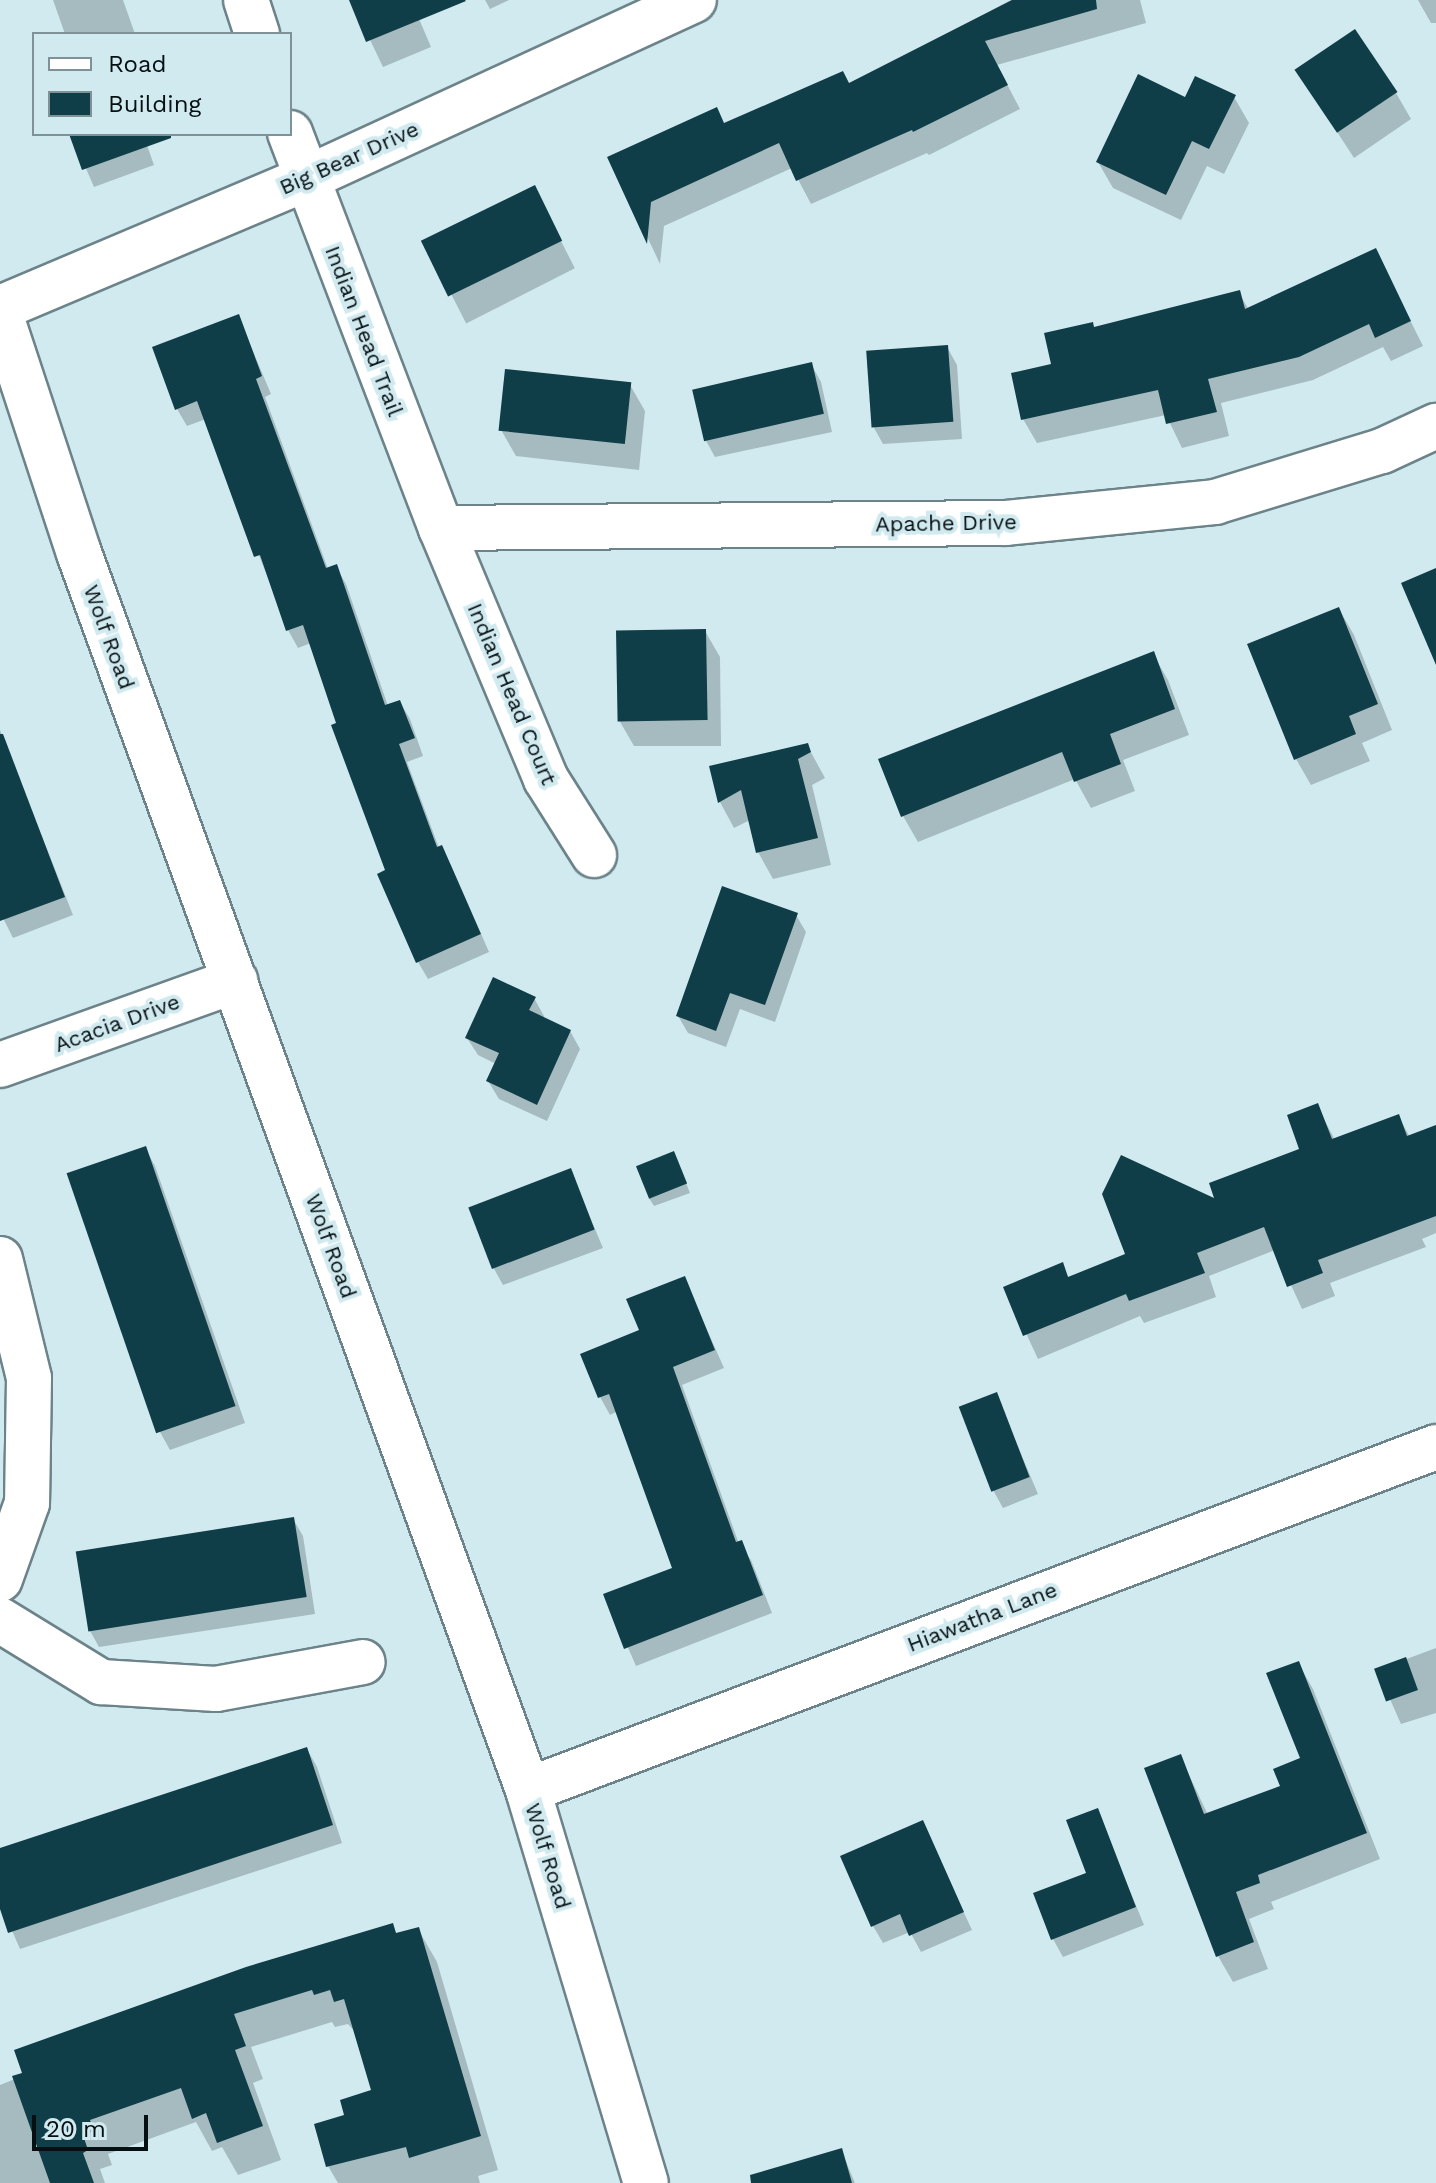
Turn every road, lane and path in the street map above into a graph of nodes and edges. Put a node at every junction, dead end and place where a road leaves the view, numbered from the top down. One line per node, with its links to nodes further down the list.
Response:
1 (246, 0): 3 (street)
2 (694, 0): 5 (street, Big Bear Drive)
3 (256, 32)
4 (291, 136): 5 (street, Indian Head Trail)
5 (305, 179): 6 (street, Big Bear Drive); 8 (street, Indian Head Trail)
6 (0, 311): 10 (street, Wolf Road)
7 (1436, 426): 8 (street, Apache Drive)
8 (441, 528): 9 (street, Indian Head Court)
9 (594, 855)
10 (235, 981): 11 (street, Acacia Drive); 17 (street, Wolf Road)
11 (0, 1065)
12 (0, 1259): 14 (street)
13 (1436, 1447): 17 (street, Hiawatha Lane)
14 (0, 1579)
15 (0, 1620): 16 (street)
16 (363, 1662)
17 (528, 1790): 18 (street, Wolf Road)
18 (646, 2183)

